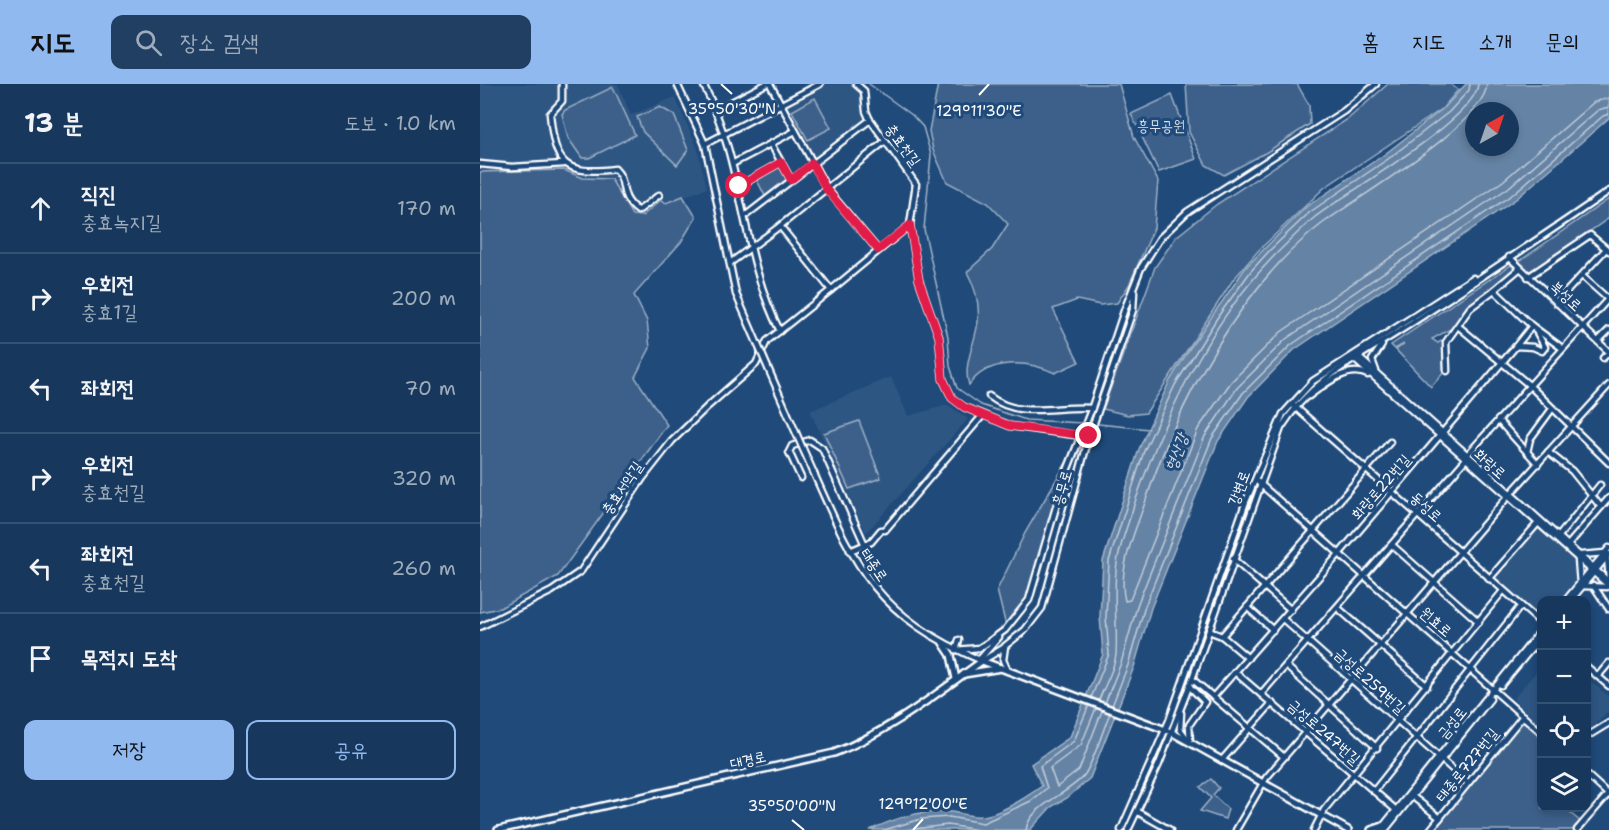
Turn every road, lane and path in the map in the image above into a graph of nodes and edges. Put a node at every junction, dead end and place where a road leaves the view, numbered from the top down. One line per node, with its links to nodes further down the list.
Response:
1 (562, 84): 21 (street)
2 (677, 84): 15 (street, 태종로)
3 (713, 84): 8 (street)
4 (768, 84): 9 (street); 10 (street)
5 (820, 84): 9 (street)
6 (856, 84): 11 (street, 충효천길)
7 (1373, 85): 63 (street, 흥무로)
8 (704, 86): 10 (street)
9 (781, 104): 12 (street); 13 (street)
10 (716, 110): 13 (street)
11 (870, 120): 14 (street, 충효천길); 19 (street)
12 (795, 131): 16 (street); 19 (street)
13 (726, 133): 15 (street); 18 (street)
14 (884, 142): 24 (street); 28 (street, 충효천길)
15 (705, 144): 34 (street, 태종로)
16 (771, 144): 17 (street); 18 (street)
17 (781, 162): 22 (street); 23 (street)
18 (734, 163): 23 (street)
19 (812, 163): 22 (street); 24 (street)
20 (480, 164): 21 (street)
21 (564, 164): 26 (street)
22 (791, 180): 27 (street)
23 (739, 186): 27 (street)
24 (826, 189): 29 (street); 31 (street)
25 (1609, 191): 33 (street, 강변로)
26 (660, 195)
27 (745, 216): 30 (street)
28 (910, 225): 31 (street); 64 (street, 충효천길)
29 (780, 226): 30 (street); 38 (street)
30 (752, 248): 34 (street); 46 (street)
31 (878, 250): 38 (street)
32 (1608, 250): 36 (street); 37 (street)
33 (1509, 257): 35 (street, 북성로); 48 (street, 강변로); 52 (street, 강변로)
34 (730, 263): 93 (street, 태종로, bridge)
35 (1519, 269): 37 (street, 북성로); 39 (street)
36 (1582, 276): 40 (street); 41 (street)
37 (1528, 277): 41 (street, 북성로)
38 (831, 290): 46 (street)
39 (1494, 290): 42 (street); 43 (street)
40 (1608, 298): 44 (street)
41 (1556, 303): 44 (street, 북성로)
42 (1458, 326): 54 (street); 55 (street)
43 (1532, 326): 49 (street, 화랑로22번길); 49 (street); 50 (street)
44 (1581, 327): 47 (street, 북성로); 50 (street)
45 (1609, 330): 47 (street)
46 (780, 331): 119 (street, 충효서악길)
47 (1598, 341): 51 (street, 북성로)
48 (1383, 343): 52 (street, 강변로); 56 (street)
49 (1516, 346): 54 (street, 화랑로22번길)
50 (1562, 348): 57 (street)
51 (1609, 352): 53 (street)
52 (1355, 357): 56 (street, 화랑로); 60 (street, 강변로); 61 (street, 강변로)
53 (1603, 358)
54 (1504, 363): 57 (street); 68 (street, 화랑로22번길)
55 (1447, 371)
56 (1382, 381): 60 (street); 68 (street, 화랑로)
57 (1529, 385): 62 (street); 65 (street)
58 (1608, 388): 66 (street)
59 (989, 396): 63 (street)
60 (1301, 401): 61 (street, 강변로)
61 (1293, 406): 76 (street, 동성로); 78 (street, 강변로); 79 (street, 강변로)
62 (1552, 409): 66 (street); 71 (street)
63 (1094, 410): 67 (street, 흥무로); 69 (street, 흥무로)
64 (983, 415): 67 (street, 충효천길); 91 (street)
65 (1498, 420): 71 (street); 73 (street)
66 (1571, 427): 72 (street); 74 (street)
67 (1082, 435): 69 (street, 충효천길); 120 (street, 흥무로)
68 (1442, 435): 73 (street, 화랑로); 81 (street, 화랑로22번길)
69 (1089, 436): 129 (street, 흥무로)
70 (1390, 442): 76 (street)
71 (1527, 452): 75 (street)
72 (1548, 452): 75 (street); 83 (street)
73 (1467, 457): 82 (street, 화랑로); 86 (street)
74 (1609, 463)
75 (1538, 464): 82 (street)
76 (1367, 469): 81 (street, 동성로); 88 (street)
77 (801, 477): 91 (street)
78 (1254, 480): 79 (street, 원효로); 160 (street, 강변로)
79 (1260, 483): 88 (street, 원효로); 98 (street, 강변로)
80 (1600, 485): 83 (street)
81 (1392, 492): 86 (street, 동성로); 94 (street, 화랑로22번길)
82 (1509, 495): 87 (street, 화랑로); 89 (street, 화랑로); 95 (street)
83 (1591, 496): 85 (street); 89 (street)
84 (1609, 498): 85 (street)
85 (1601, 507): 90 (street)
86 (1418, 516): 92 (street); 95 (street, 동성로)
87 (1538, 523): 97 (street, 화랑로); 101 (street)
88 (1314, 530): 94 (street, 원효로); 106 (street)
89 (1559, 536): 90 (street, 화랑로)
90 (1568, 544): 97 (street, 화랑로)
91 (865, 545): 93 (street)
92 (1392, 545): 100 (street); 102 (street)
93 (850, 551): 128 (street, 태종로)
94 (1340, 553): 100 (street, 원효로); 114 (street, 화랑로22번길)
95 (1460, 553): 101 (street, 동성로); 102 (street)
96 (1608, 553): 97 (street); 99 (street); 103 (street)
97 (1578, 556): 99 (street, 화랑로); 104 (street)
98 (1233, 559): 106 (street); 122 (street, 강변로)
99 (1594, 570): 103 (street, 화랑로); 104 (street)
100 (1366, 576): 112 (street); 115 (street, 원효로)
101 (1489, 579): 107 (street, 동성로)
102 (1435, 583): 115 (street); 118 (street)
103 (1609, 583): 105 (street)
104 (1582, 585): 105 (street); 108 (street); 109 (street)
105 (1593, 585): 113 (street)
106 (1265, 586): 110 (street); 114 (street)
107 (1503, 591): 111 (street, 동성로); 118 (street)
108 (1570, 596)
109 (1574, 596)
110 (1247, 607): 121 (street); 124 (street)
111 (1520, 607): 117 (street, 동성로); 138 (street)
112 (1338, 608): 126 (street); 130 (street)
113 (1609, 609)
114 (1291, 610): 116 (street, 화랑로22번길)
115 (1409, 614): 130 (street); 132 (street, 원효로)
116 (1282, 619): 121 (street, 화랑로22번길); 126 (street, 금성로259번길)
117 (1537, 620)
118 (1479, 622): 132 (street)
119 (480, 627)
120 (1005, 630): 131 (street, 흥무로); 134 (street, 흥무로)
121 (1273, 630): 133 (street, 화랑로22번길)
122 (1209, 631): 124 (street); 145 (street, 강변로)
123 (1537, 635): 150 (street, 금성로)
124 (1222, 636): 133 (street)
125 (959, 640): 131 (street)
126 (1308, 642): 136 (street); 146 (street, 금성로259번길)
127 (1537, 642): 150 (street, 금성로)
128 (943, 643): 131 (street, 태종로); 144 (main road)
129 (1005, 646): 134 (street, 흥무로); 139 (street)
130 (1382, 646): 146 (street); 148 (street)
131 (956, 650): 134 (street, 태종로)
132 (1454, 653): 138 (street, 원효로); 148 (street)
133 (1248, 658): 141 (street, 화랑로22번길)
134 (980, 661): 137 (main road, 태종로); 142 (main road, 대경로)
135 (1609, 663): 143 (street)
136 (1286, 666): 151 (street); 155 (street)
137 (1000, 668): 139 (main road, 태종로); 142 (main road)
138 (1471, 669): 150 (street, 원효로); 164 (street)
139 (1008, 670): 160 (main road, 태종로)
140 (1591, 670): 143 (street)
141 (1235, 672): 151 (street, 금성로247번길); 152 (street, 화랑로22번길)
142 (963, 675): 144 (main road, 대경로)
143 (1598, 676): 149 (street)
144 (956, 679): 182 (main road, 대경로)
145 (1192, 679): 147 (street, 강변로); 152 (street)
146 (1352, 681): 155 (street); 157 (street, 금성로259번길)
147 (1189, 686): 154 (street, 강변로); 165 (street)
148 (1427, 686): 157 (street)
149 (1609, 686)
150 (1495, 690): 156 (street, 원효로); 168 (street, 금성로)
151 (1261, 694): 153 (street, 금성로247번길)
152 (1213, 697): 159 (street)
153 (1272, 703): 159 (street); 162 (street, 금성로247번길)
154 (1182, 705): 160 (street, 강변로); 165 (street)
155 (1330, 705): 162 (street); 166 (street)
156 (1523, 716): 161 (street, 원효로); 173 (street, 태종로727번길)
157 (1398, 722): 164 (street, 금성로259번길); 166 (street)
158 (1609, 723): 163 (street)
159 (1249, 727): 167 (street); 169 (street)
160 (1165, 729): 165 (main road, 태종로); 178 (street, 강변로); 183 (street, 강변로)
161 (1537, 729)
162 (1305, 732): 167 (street); 170 (street, 금성로247번길)
163 (1591, 734)
164 (1416, 738): 168 (street, 금성로259번길); 174 (street)
165 (1190, 742): 169 (main road, 태종로)
166 (1377, 748): 170 (street)
167 (1284, 757): 172 (street)
168 (1441, 759): 173 (street, 금성로); 176 (street, 금성로); 177 (street, 금성로)
169 (1221, 760): 172 (main road, 태종로)
170 (1354, 774): 174 (street, 금성로247번길); 179 (street)
171 (1591, 778): 175 (street)
172 (1263, 783): 179 (main road, 태종로); 186 (street)
173 (1467, 783): 180 (street, 태종로727번길)
174 (1374, 791): 177 (street, 금성로247번길)
175 (1609, 794): 191 (street)
176 (1413, 797): 180 (street); 181 (street, 금성로)
177 (1396, 810): 181 (street, 금성로)
178 (1138, 812): 184 (street, 강변로); 185 (street)
179 (1322, 816): 187 (street); 188 (main road, 태종로)
180 (1440, 818): 190 (street, 태종로727번길)
181 (1384, 829): 189 (main road)
182 (498, 830)
183 (1121, 830)
184 (1128, 830)
185 (1170, 830)
186 (1236, 830)
187 (1314, 830)
188 (1348, 830)
189 (1371, 830)
190 (1430, 830)
191 (1577, 830)

